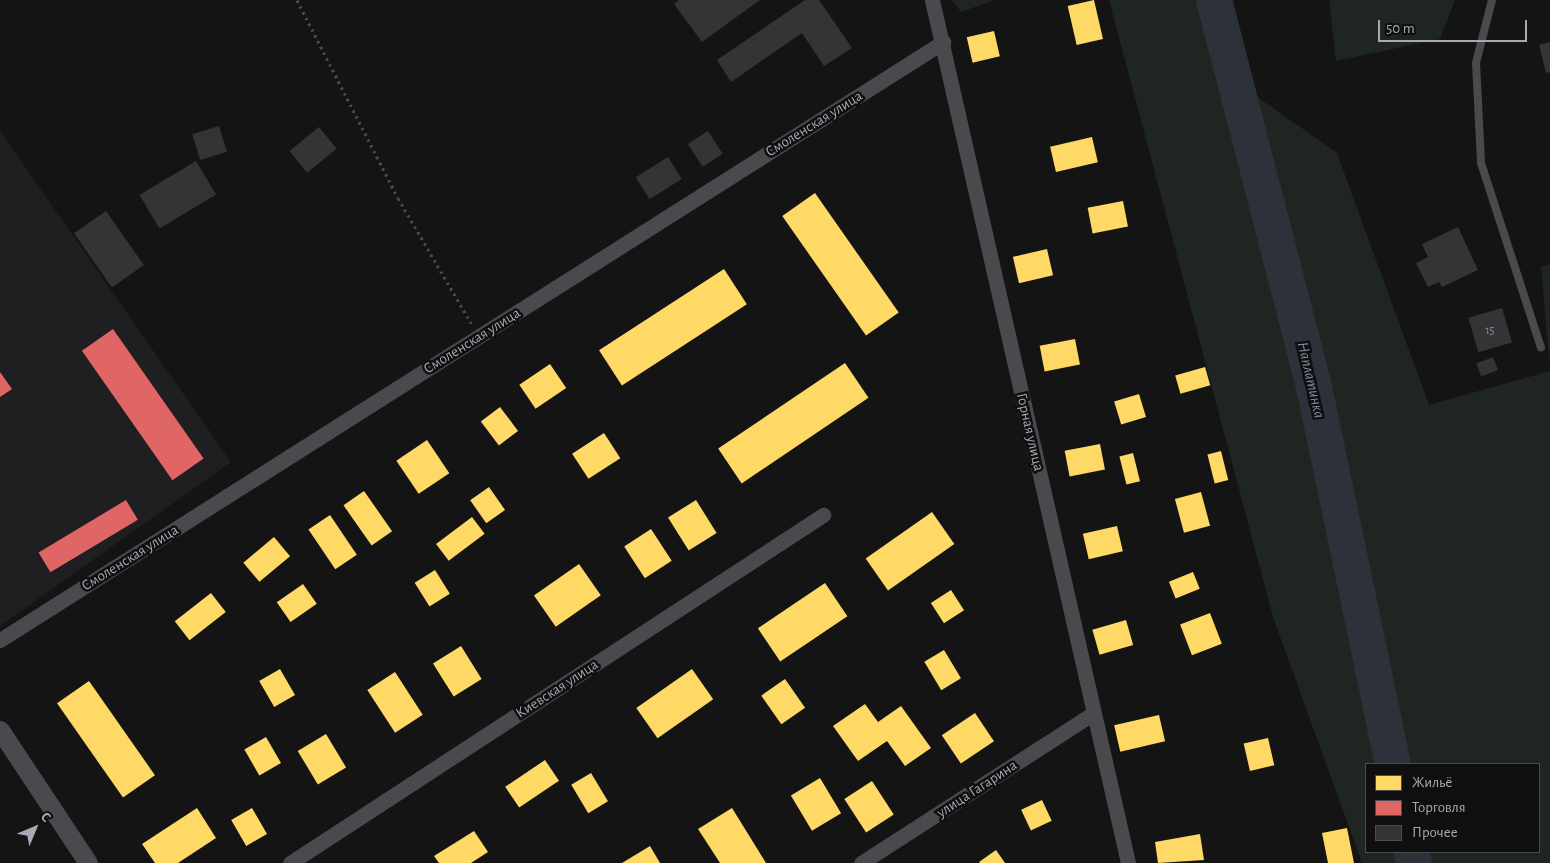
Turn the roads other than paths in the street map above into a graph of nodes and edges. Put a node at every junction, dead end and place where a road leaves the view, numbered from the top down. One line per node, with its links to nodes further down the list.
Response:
1 (932, 0): 3 (street, Горная улица)
2 (1492, 0): 4 (lane)
3 (943, 42): 6 (street, Смоленская улица); 7 (street, Горная улица)
4 (1540, 348)
5 (823, 515): 10 (street, Киевская улица)
6 (0, 640)
7 (1092, 714): 11 (street, улица Гагарина); 12 (street, Горная улица)
8 (0, 730): 9 (street)
9 (88, 863)
10 (290, 863)
11 (861, 863)
12 (1128, 863)

